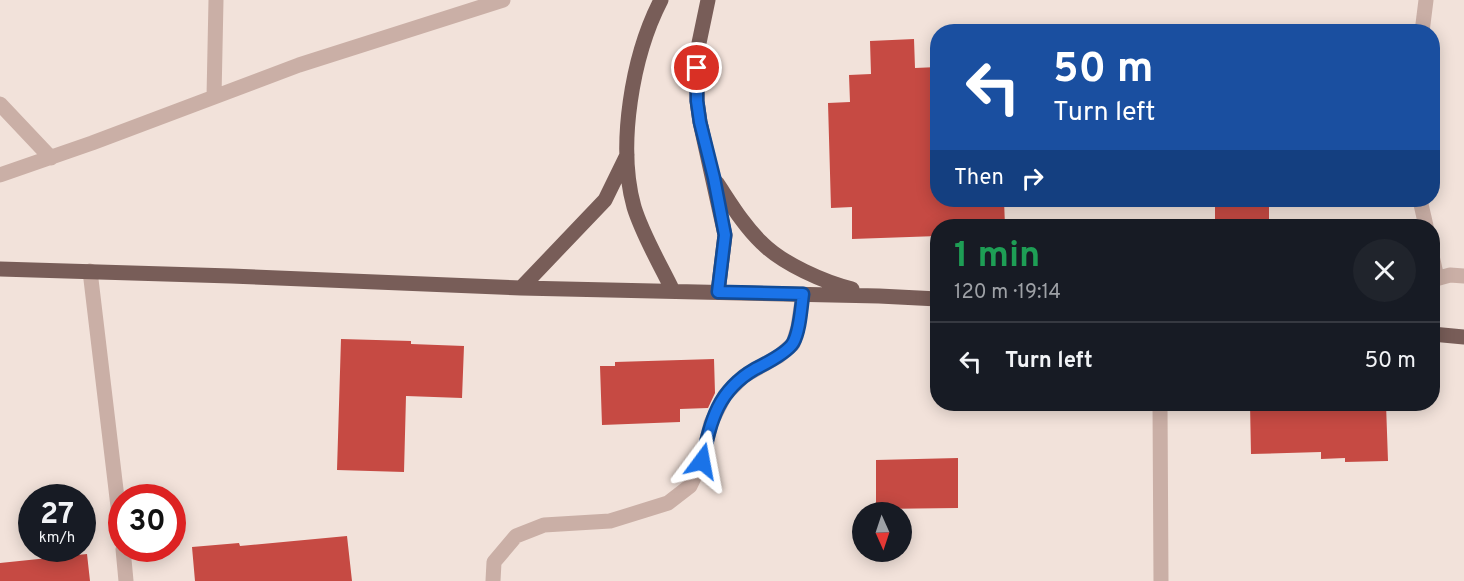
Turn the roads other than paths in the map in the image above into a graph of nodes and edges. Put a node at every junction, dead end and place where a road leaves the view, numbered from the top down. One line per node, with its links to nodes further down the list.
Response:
1 (216, 0): 7 (street)
2 (503, 0): 7 (street)
3 (661, 0): 9 (main road)
4 (708, 0): 12 (main road)
5 (1426, 0): 6 (street)
6 (1423, 24)
7 (214, 97): 10 (street)
8 (0, 104): 10 (street)
9 (627, 155): 17 (main road); 18 (main road)
10 (51, 158): 11 (street)
11 (0, 175)
12 (714, 178): 19 (main road); 21 (main road)
13 (0, 269): 14 (main road)
14 (90, 271): 17 (main road); 26 (street)
15 (1464, 276): 16 (street)
16 (1440, 278)
17 (521, 288): 18 (main road)
18 (673, 291): 19 (main road)
19 (718, 292): 20 (main road)
20 (803, 294): 21 (main road); 29 (street)
21 (879, 296): 22 (main road)
22 (930, 299)
23 (1440, 335): 24 (main road)
24 (1464, 337)
25 (1160, 411): 30 (street)
26 (115, 484)
27 (124, 562): 28 (street)
28 (126, 581)
29 (493, 581)
30 (1161, 581)

